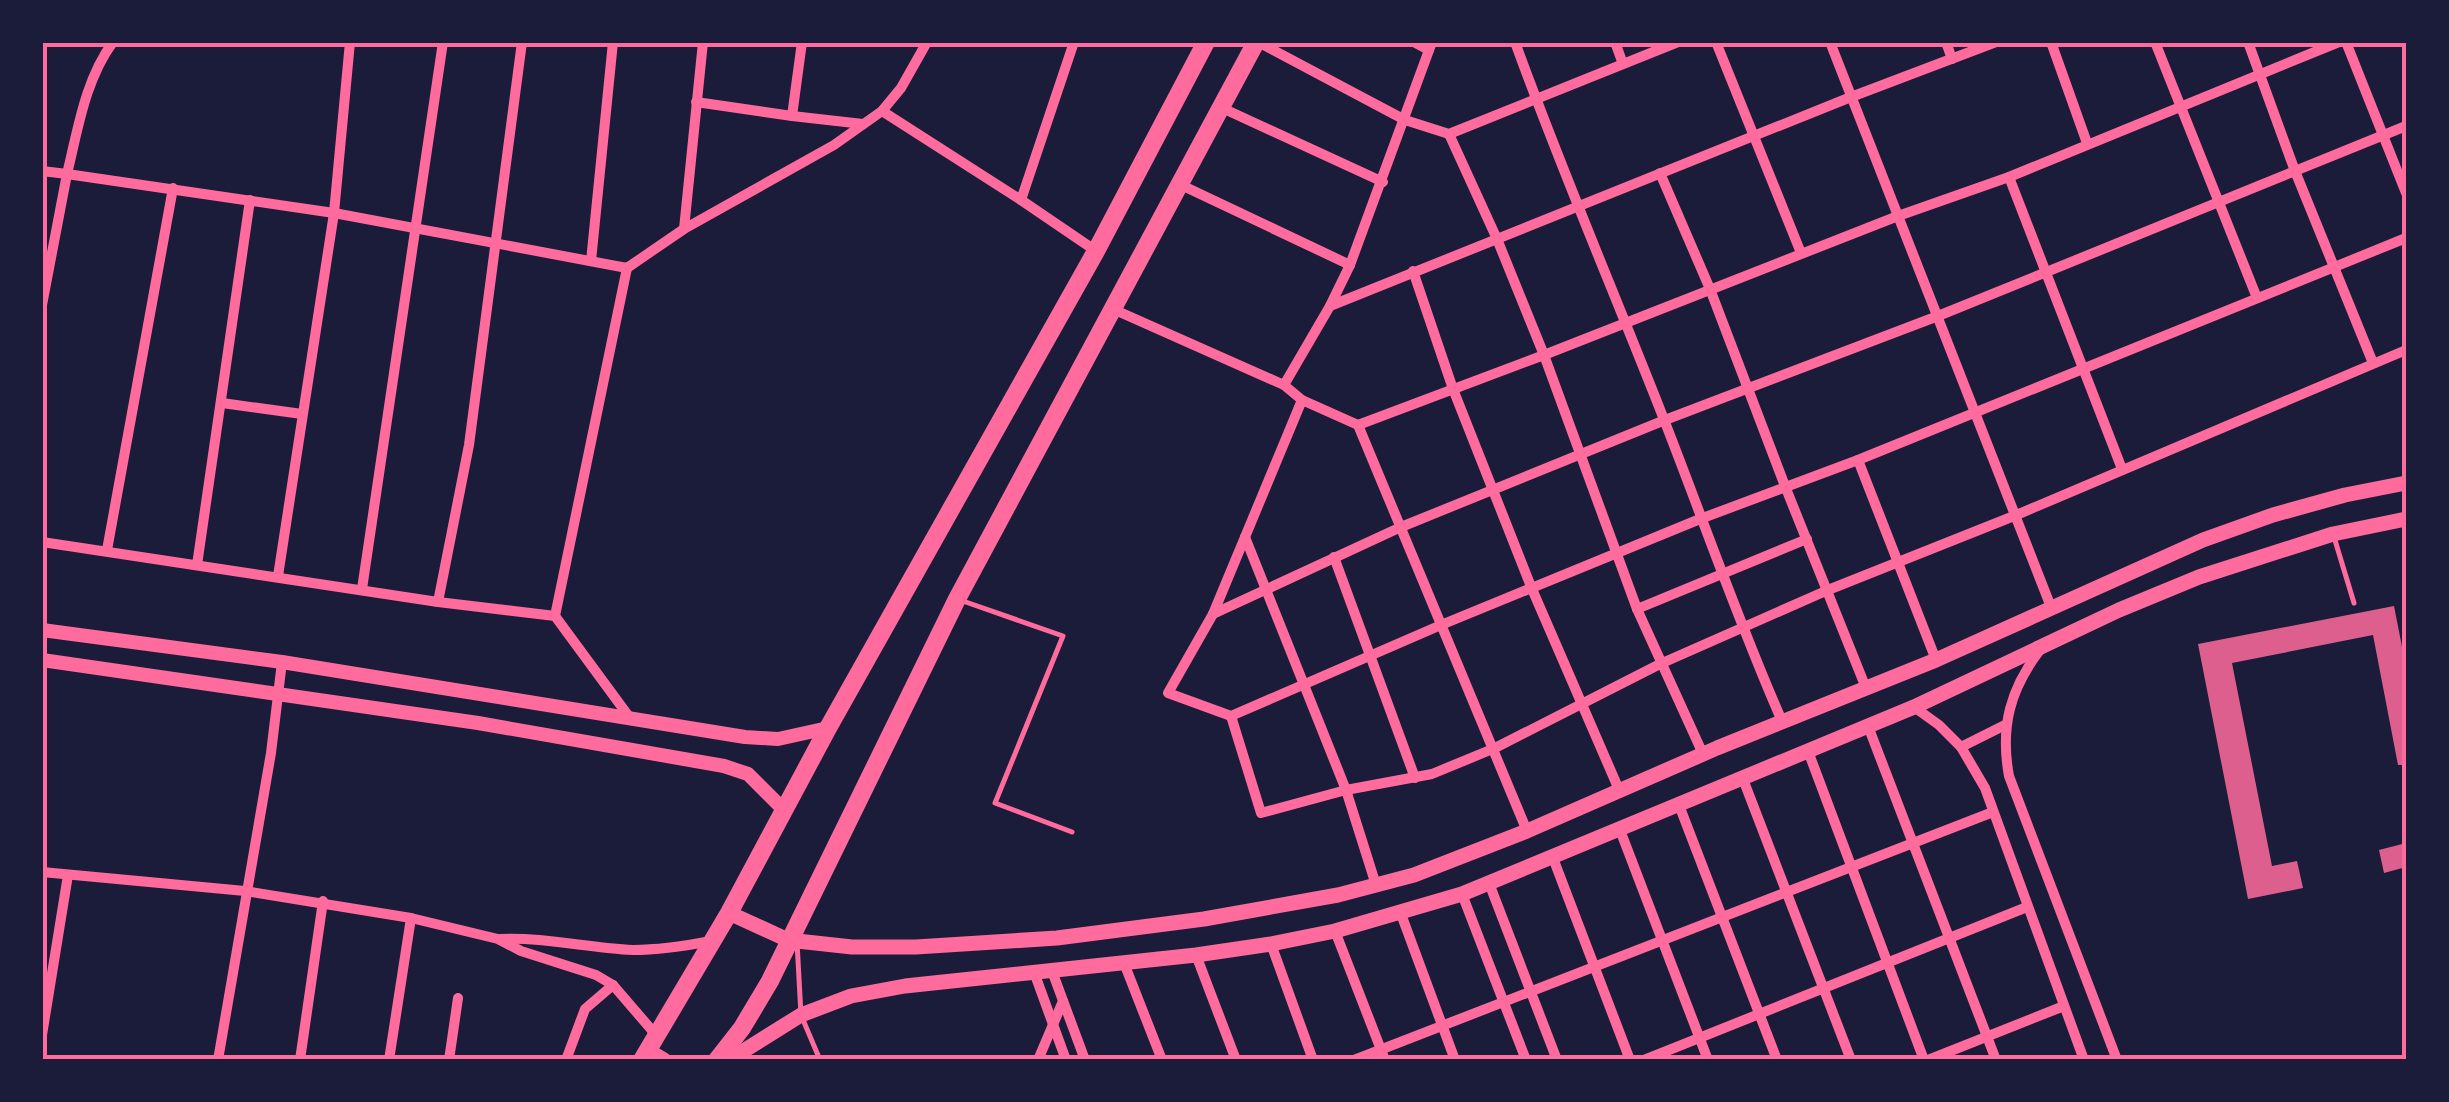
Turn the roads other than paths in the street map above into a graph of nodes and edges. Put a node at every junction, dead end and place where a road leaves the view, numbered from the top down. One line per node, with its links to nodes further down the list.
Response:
1 (113, 42): 45 (street)
2 (350, 42): 55 (street)
3 (443, 42): 58 (street)
4 (522, 42): 61 (street)
5 (613, 42): 64 (street)
6 (702, 42): 30 (street)
7 (802, 42): 34 (street)
8 (927, 42): 33 (street)
9 (1074, 42): 52 (street)
10 (1206, 42): 62 (main road)
11 (1257, 42): 32 (main road); 35 (street)
12 (1414, 42): 24 (street)
13 (1515, 42): 29 (street)
14 (1615, 42): 26 (street)
15 (1678, 42): 26 (street)
16 (1716, 42): 40 (street)
17 (1830, 42): 28 (street)
18 (1946, 42): 25 (street)
19 (1996, 42): 25 (street)
20 (2052, 42): 41 (street)
21 (2155, 42): 31 (street)
22 (2248, 42): 27 (street)
23 (2342, 42): 27 (street); 39 (street)
24 (1431, 46): 35 (street)
25 (1952, 59): 28 (street)
26 (1624, 64): 29 (street)
27 (2259, 74): 31 (street); 43 (street)
28 (1851, 97): 40 (street); 56 (street)
29 (1535, 98): 38 (street); 54 (street)
30 (696, 102): 34 (street); 57 (street)
31 (2179, 105): 41 (street); 53 (street)
32 (1219, 107): 47 (street); 48 (main road)
33 (882, 110): 36 (street); 52 (street)
34 (792, 116): 36 (street)
35 (1405, 120): 38 (street); 47 (street)
36 (863, 124): 57 (street)
37 (2406, 126): 39 (street)
38 (1448, 134): 60 (street)
39 (2383, 136): 43 (street); 50 (street)
40 (1753, 137): 44 (street); 63 (street)
41 (2087, 143): 46 (street)
42 (42, 171): 45 (street)
43 (2295, 171): 53 (street); 67 (street)
44 (1660, 173): 54 (street); 70 (street)
45 (67, 174): 49 (street); 72 (street)
46 (2009, 176): 56 (street); 68 (street)
47 (1383, 182): 65 (street)
48 (1178, 183): 65 (street); 74 (main road)
49 (173, 188): 51 (street); 104 (street)
50 (2406, 192)
51 (250, 200): 55 (street); 85 (street)
52 (1022, 200): 62 (street)
53 (2217, 202): 68 (street); 71 (street)
54 (1576, 206): 60 (street); 76 (street)
55 (334, 213): 58 (street); 87 (street)
56 (1898, 216): 63 (street); 75 (street)
57 (684, 229): 66 (street)
58 (417, 231): 61 (street); 112 (street)
59 (2406, 238): 67 (street)
60 (1498, 239): 69 (street); 78 (street)
61 (493, 242): 64 (street); 116 (street)
62 (1096, 251): 141 (main road)
63 (1802, 253): 70 (street)
64 (591, 260): 66 (street)
65 (1350, 265): 73 (street)
66 (627, 268): 121 (street)
67 (2333, 268): 71 (street); 79 (street)
68 (2045, 270): 75 (street); 80 (street)
69 (1413, 272): 73 (street); 83 (street)
70 (1710, 289): 76 (street); 82 (street)
71 (2257, 298): 80 (street)
72 (42, 305)
73 (1330, 306): 81 (street)
74 (1114, 310): 81 (street); 115 (main road)
75 (1938, 316): 82 (street); 86 (street)
76 (1625, 322): 78 (street); 88 (street)
77 (2406, 350): 79 (street)
78 (1544, 356): 83 (street); 90 (street)
79 (2373, 363): 92 (street)
80 (2083, 368): 86 (street); 92 (street)
81 (1284, 385): 84 (street)
82 (1749, 388): 88 (street); 94 (street)
83 (1453, 390): 89 (street); 95 (street)
84 (1302, 400): 89 (street); 101 (street)
85 (222, 404): 87 (street); 108 (street)
86 (1974, 412): 91 (street); 96 (street)
87 (302, 414): 110 (street)
88 (1664, 420): 90 (street); 97 (street)
89 (1358, 425): 99 (street)
90 (1579, 456): 95 (street); 105 (street)
91 (1858, 460): 94 (street); 107 (street)
92 (2122, 470): 96 (street)
93 (2406, 483): 118 (main road)
94 (1785, 486): 97 (street); 102 (street)
95 (1493, 490): 99 (street); 113 (street)
96 (2014, 516): 107 (street); 118 (street)
97 (1700, 518): 105 (street); 109 (street)
98 (2406, 519): 100 (main road)
99 (1400, 527): 106 (street); 122 (street)
100 (2333, 534): 117 (lane); 125 (main road)
101 (1245, 536): 111 (street); 120 (street)
102 (1807, 538): 109 (street); 114 (street)
103 (42, 542): 104 (street)
104 (107, 550): 108 (street)
105 (1616, 554): 113 (street); 119 (street)
106 (1334, 557): 111 (street); 126 (street)
107 (1898, 561): 114 (street); 128 (street)
108 (197, 564): 110 (street)
109 (1720, 573): 119 (street); 123 (street)
110 (278, 576): 112 (street)
111 (1268, 588): 120 (street); 131 (street)
112 (362, 589): 116 (street)
113 (1532, 589): 122 (street); 134 (street)
114 (1828, 590): 123 (street); 132 (street)
115 (957, 600): 155 (lane); 175 (main road)
116 (438, 602): 121 (street)
117 (2354, 603)
118 (2051, 607): 128 (main road)
119 (1637, 609): 130 (street)
120 (1213, 614): 136 (street)
121 (555, 616): 137 (street)
122 (1440, 625): 126 (street); 143 (street)
123 (1741, 629): 130 (street); 138 (street)
124 (42, 630): 129 (street)
125 (2041, 649): 135 (main road); 139 (street)
126 (1369, 656): 131 (street); 146 (street)
127 (42, 660): 133 (street)
128 (1936, 660): 132 (main road)
129 (282, 662): 133 (street); 137 (street)
130 (1660, 664): 134 (street); 145 (street)
131 (1304, 684): 136 (street); 148 (street)
132 (1866, 688): 138 (main road)
133 (278, 694): 151 (street); 163 (street)
134 (1579, 703): 143 (street); 149 (street)
135 (1914, 707): 140 (main road); 142 (street)
136 (1232, 716): 148 (street)
137 (630, 718): 141 (street)
138 (1782, 722): 145 (main road)
139 (2005, 725): 142 (street); 227 (street)
140 (1868, 726): 144 (main road); 156 (street)
141 (828, 728): 151 (main road)
142 (1960, 746): 152 (street)
143 (1495, 748): 146 (street); 154 (street)
144 (1808, 752): 147 (main road); 158 (street)
145 (1703, 754): 149 (main road)
146 (1415, 778): 148 (street)
147 (1743, 778): 150 (main road); 164 (street)
148 (1346, 790): 162 (street)
149 (1620, 792): 154 (main road)
150 (1679, 805): 153 (main road); 171 (street)
151 (784, 810): 168 (main road)
152 (1993, 812): 156 (street); 167 (street)
153 (1620, 830): 157 (main road); 177 (street)
154 (1527, 831): 162 (main road)
155 (1072, 832)
156 (1914, 844): 158 (street); 173 (street)
157 (1553, 858): 161 (main road); 182 (street)
158 (1852, 868): 164 (street); 181 (street)
159 (42, 872): 160 (street)
160 (68, 875): 163 (street); 196 (street)
161 (1489, 883): 165 (main road); 187 (street)
162 (1376, 885): 175 (main road)
163 (246, 891): 166 (street); 201 (street)
164 (1787, 893): 171 (street); 186 (street)
165 (1462, 894): 169 (main road); 190 (street)
166 (323, 901): 170 (street); 202 (street)
167 (2027, 908): 173 (street); 191 (street)
168 (729, 913): 175 (main road); 176 (main road)
169 (1401, 914): 172 (main road); 195 (street)
170 (411, 918): 174 (street); 203 (street)
171 (1723, 918): 177 (street); 192 (street)
172 (1335, 931): 178 (main road); 200 (street)
173 (1950, 938): 181 (street); 197 (street)
174 (498, 939): 176 (street); 185 (street)
175 (793, 940): 193 (lane); 206 (main road)
176 (712, 941): 199 (main road)
177 (1663, 941): 182 (street); 198 (street)
178 (1271, 944): 179 (main road); 214 (street)
179 (1196, 955): 180 (main road); 213 (street)
180 (1124, 963): 183 (main road); 212 (street)
181 (1888, 963): 186 (street); 224 (street)
182 (1594, 967): 187 (street); 219 (street)
183 (1052, 970): 184 (main road); 189 (street)
184 (1034, 972): 193 (main road); 194 (street)
185 (613, 986): 199 (street); 205 (street)
186 (1824, 988): 192 (street); 223 (street)
187 (1530, 992): 190 (street); 218 (street)
188 (458, 998): 204 (street)
189 (1063, 1001): 194 (street); 211 (street)
190 (1504, 1002): 195 (street); 217 (street)
191 (2064, 1006): 197 (street); 226 (street)
192 (1760, 1014): 198 (street); 222 (street)
193 (801, 1015): 207 (main road); 208 (lane)
194 (1053, 1024): 209 (street); 210 (street)
195 (1442, 1026): 200 (street); 216 (street)
196 (42, 1036)
197 (1987, 1036): 224 (street); 225 (street)
198 (1700, 1038): 220 (street); 221 (street)
199 (652, 1051)
200 (1383, 1054): 215 (street)
201 (218, 1060)
202 (300, 1060)
203 (389, 1060)
204 (449, 1060)
205 (566, 1060)
206 (717, 1060)
207 (730, 1060)
208 (820, 1060)
209 (1038, 1060)
210 (1066, 1060)
211 (1085, 1060)
212 (1162, 1060)
213 (1236, 1060)
214 (1313, 1060)
215 (1354, 1060)
216 (1454, 1060)
217 (1526, 1060)
218 (1556, 1060)
219 (1630, 1060)
220 (1644, 1060)
221 (1708, 1060)
222 (1777, 1060)
223 (1851, 1060)
224 (1926, 1060)
225 (1996, 1060)
226 (2084, 1060)
227 (2117, 1060)

